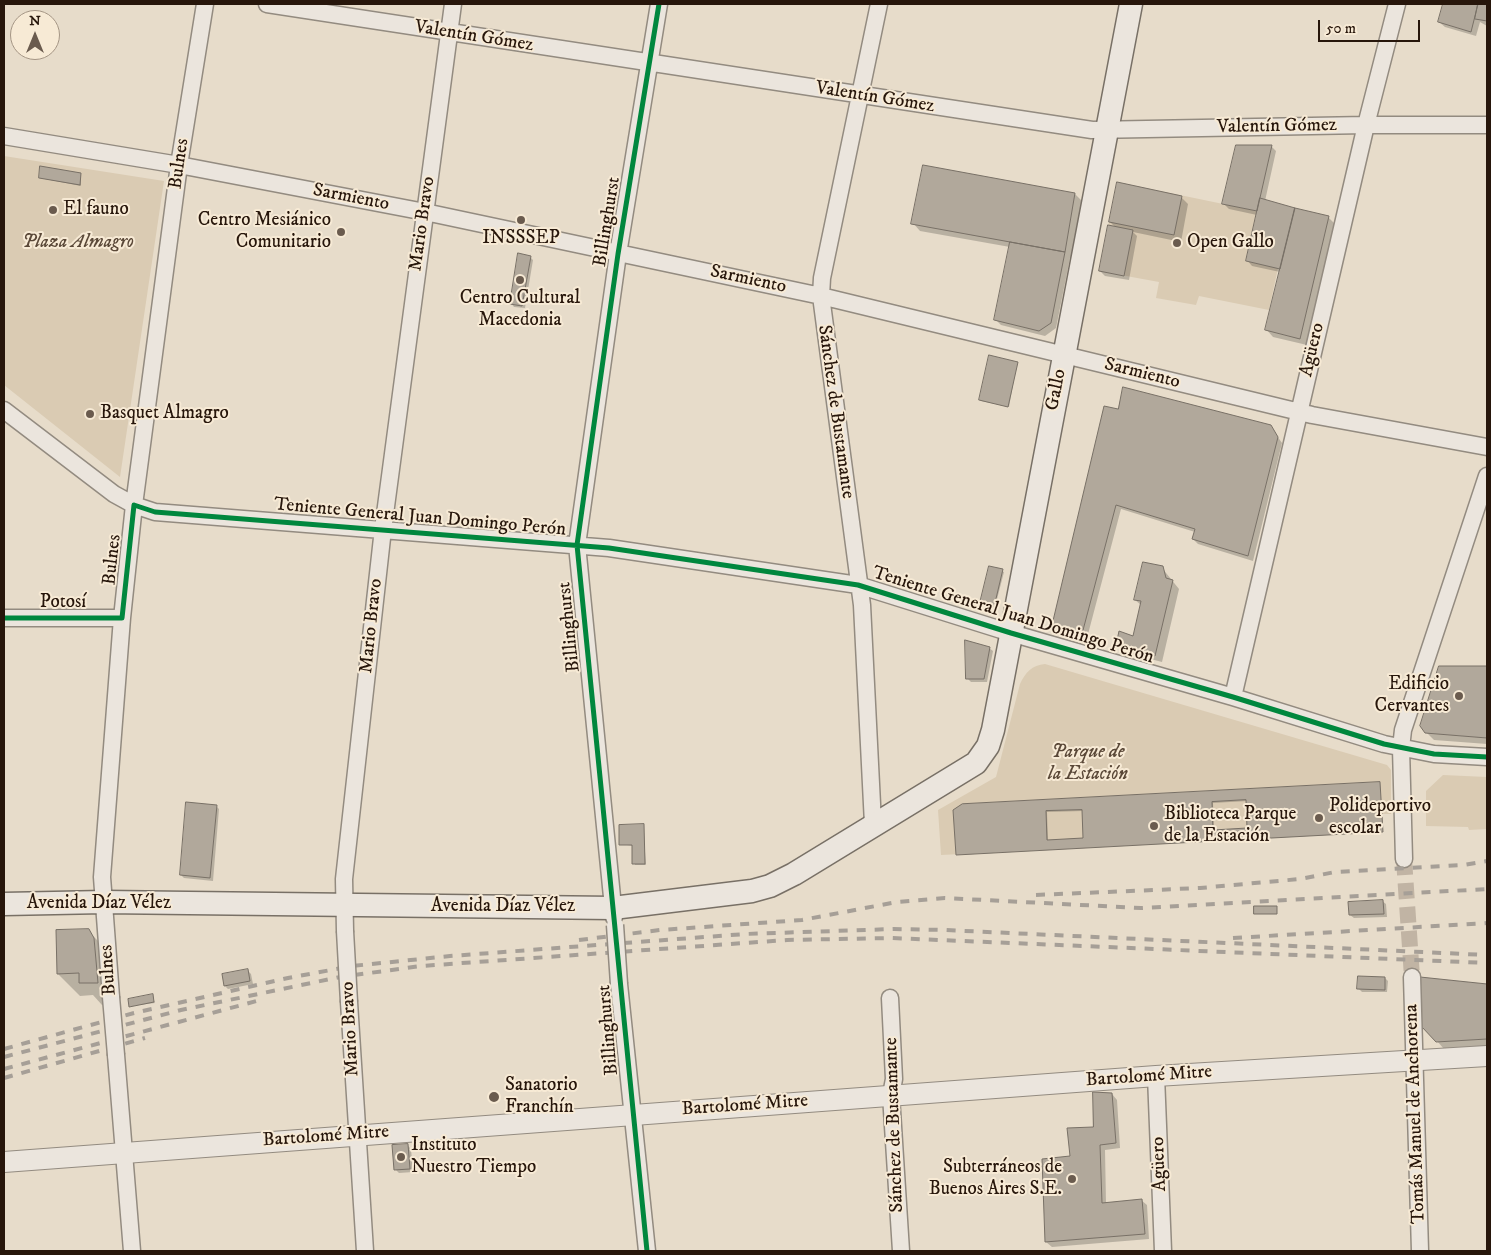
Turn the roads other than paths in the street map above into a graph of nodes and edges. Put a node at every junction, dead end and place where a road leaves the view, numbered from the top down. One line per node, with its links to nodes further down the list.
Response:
1 (205, 4): 15 (street, Bulnes)
2 (267, 4): 8 (street, Valentín Gómez)
3 (453, 4): 8 (street, Mario Bravo)
4 (659, 4): 9 (street, Billinghurst)
5 (878, 4): 10 (street, Sánchez de Bustamante)
6 (1131, 4): 13 (main road, Gallo)
7 (1397, 4): 11 (street, Agüero)
8 (449, 33): 9 (street, Valentín Gómez); 16 (street, Mario Bravo)
9 (649, 63): 10 (street, Valentín Gómez); 17 (street, Billinghurst)
10 (860, 96): 13 (street, Valentín Gómez); 18 (street, Sánchez de Bustamante)
11 (1366, 125): 12 (street, Valentín Gómez); 13 (street, Valentín Gómez); 21 (street, Agüero)
12 (1487, 125)
13 (1108, 129): 19 (main road, Gallo)
14 (4, 136): 15 (street, Sarmiento)
15 (179, 165): 16 (street, Sarmiento); 24 (street, Bulnes)
16 (424, 212): 17 (street, Sarmiento); 25 (street, Mario Bravo)
17 (618, 254): 18 (street, Sarmiento); 26 (street, Billinghurst)
18 (821, 296): 19 (street, Sarmiento); 27 (street, Sánchez de Bustamante)
19 (1063, 355): 21 (street, Sarmiento); 30 (main road, Gallo)
20 (4, 410): 24 (street, Teniente General Juan Domingo Perón)
21 (1298, 412): 22 (street, Sarmiento); 31 (street, Agüero)
22 (1487, 447)
23 (1487, 476): 32 (street)
24 (134, 505): 25 (street, Teniente General Juan Domingo Perón); 29 (street, Bulnes)
25 (383, 529): 26 (street, Teniente General Juan Domingo Perón); 39 (street, Mario Bravo)
26 (577, 545): 27 (street, Teniente General Juan Domingo Perón); 40 (street, Billinghurst)
27 (858, 585): 30 (street, Teniente General Juan Domingo Perón); 35 (street, Sánchez de Bustamante)
28 (4, 618): 29 (street, Potosí)
29 (122, 618): 37 (street, Bulnes)
30 (1011, 633): 31 (street, Teniente General Juan Domingo Perón); 34 (main road, Gallo)
31 (1233, 697): 32 (street, Teniente General Juan Domingo Perón)
32 (1401, 748): 33 (street, Teniente General Juan Domingo Perón); 36 (street)
33 (1487, 757)
34 (969, 768): 35 (main road, Avenida Díaz Vélez)
35 (873, 824): 40 (main road, Avenida Díaz Vélez)
36 (1404, 859)
37 (104, 902): 38 (main road, Avenida Díaz Vélez); 39 (main road, Avenida Díaz Vélez); 49 (street, Bulnes, bridge)
38 (4, 904)
39 (345, 906): 40 (main road, Avenida Díaz Vélez); 48 (street, Mario Bravo, bridge)
40 (614, 916): 47 (street, Billinghurst, bridge)
41 (1412, 977): 44 (street, Tomás Manuel de Anchorena)
42 (890, 998): 46 (street, Sánchez de Bustamante)
43 (1487, 1056): 44 (street, Bartolomé Mitre)
44 (1414, 1060): 45 (street, Bartolomé Mitre); 56 (street, Tomás Manuel de Anchorena)
45 (1156, 1076): 46 (street, Bartolomé Mitre); 55 (street, Agüero)
46 (891, 1095): 47 (street, Bartolomé Mitre); 54 (street, Sánchez de Bustamante)
47 (632, 1115): 48 (street, Bartolomé Mitre); 53 (street, Billinghurst)
48 (357, 1134): 49 (street, Bartolomé Mitre); 52 (street, Mario Bravo)
49 (124, 1152): 50 (street, Bartolomé Mitre); 51 (street, Bulnes)
50 (4, 1162)
51 (132, 1251)
52 (366, 1251)
53 (647, 1251)
54 (901, 1251)
55 (1163, 1251)
56 (1420, 1251)

